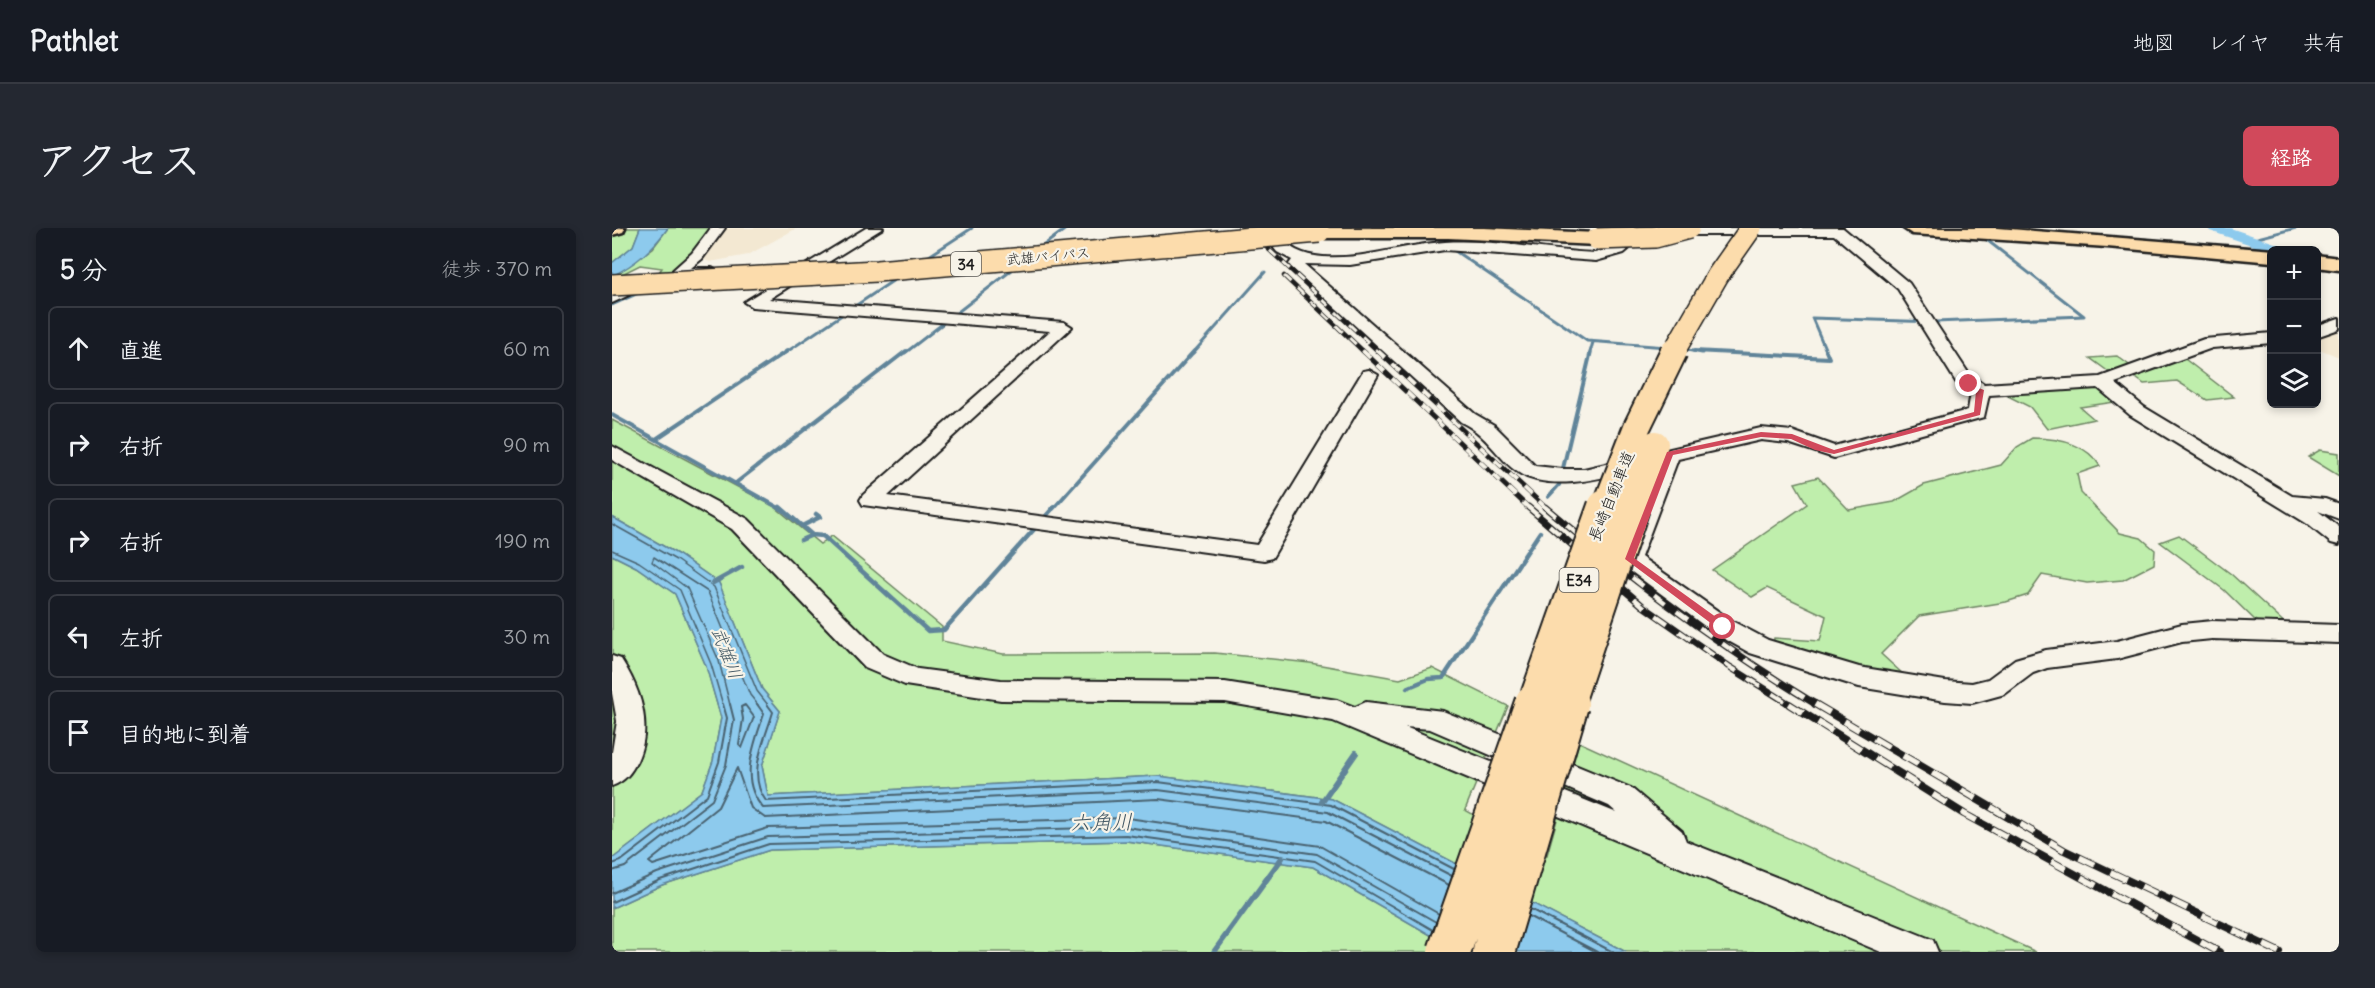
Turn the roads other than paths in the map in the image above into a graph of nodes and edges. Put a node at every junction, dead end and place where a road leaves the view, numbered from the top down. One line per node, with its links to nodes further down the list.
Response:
1 (705, 228): 15 (street)
2 (718, 228): 15 (street)
3 (876, 228): 16 (street)
4 (1272, 228): 14 (street)
5 (1349, 228): 12 (highway)
6 (1376, 228): 12 (highway, 武雄バイパス / 34)
7 (1689, 228): 12 (highway, bridge)
8 (1750, 228): 34 (highway, 長崎自動車道 / E34, bridge)
9 (1768, 228): 35 (highway, 長崎自動車道 / E34, bridge)
10 (1912, 228): 13 (highway)
11 (1635, 231): 14 (street); 25 (street)
12 (1321, 233): 17 (highway, 武雄バイパス / 34, bridge)
13 (2267, 256)
14 (1304, 257): 27 (street)
15 (687, 260): 16 (street); 18 (street); 19 (street)
16 (807, 268): 23 (street)
17 (612, 285)
18 (612, 292)
19 (612, 298)
20 (2339, 324): 21 (street)
21 (2321, 330)
22 (2267, 338): 24 (street)
23 (1369, 375)
24 (2102, 382): 25 (street); 28 (street)
25 (1980, 390): 27 (street)
26 (612, 452): 36 (street)
27 (1670, 453): 31 (street)
28 (2287, 502): 29 (street); 30 (street)
29 (2339, 512)
30 (2339, 538)
31 (2339, 634)
32 (612, 666): 33 (street)
33 (612, 774)
34 (1449, 952)
35 (1494, 952)
36 (1921, 952)

